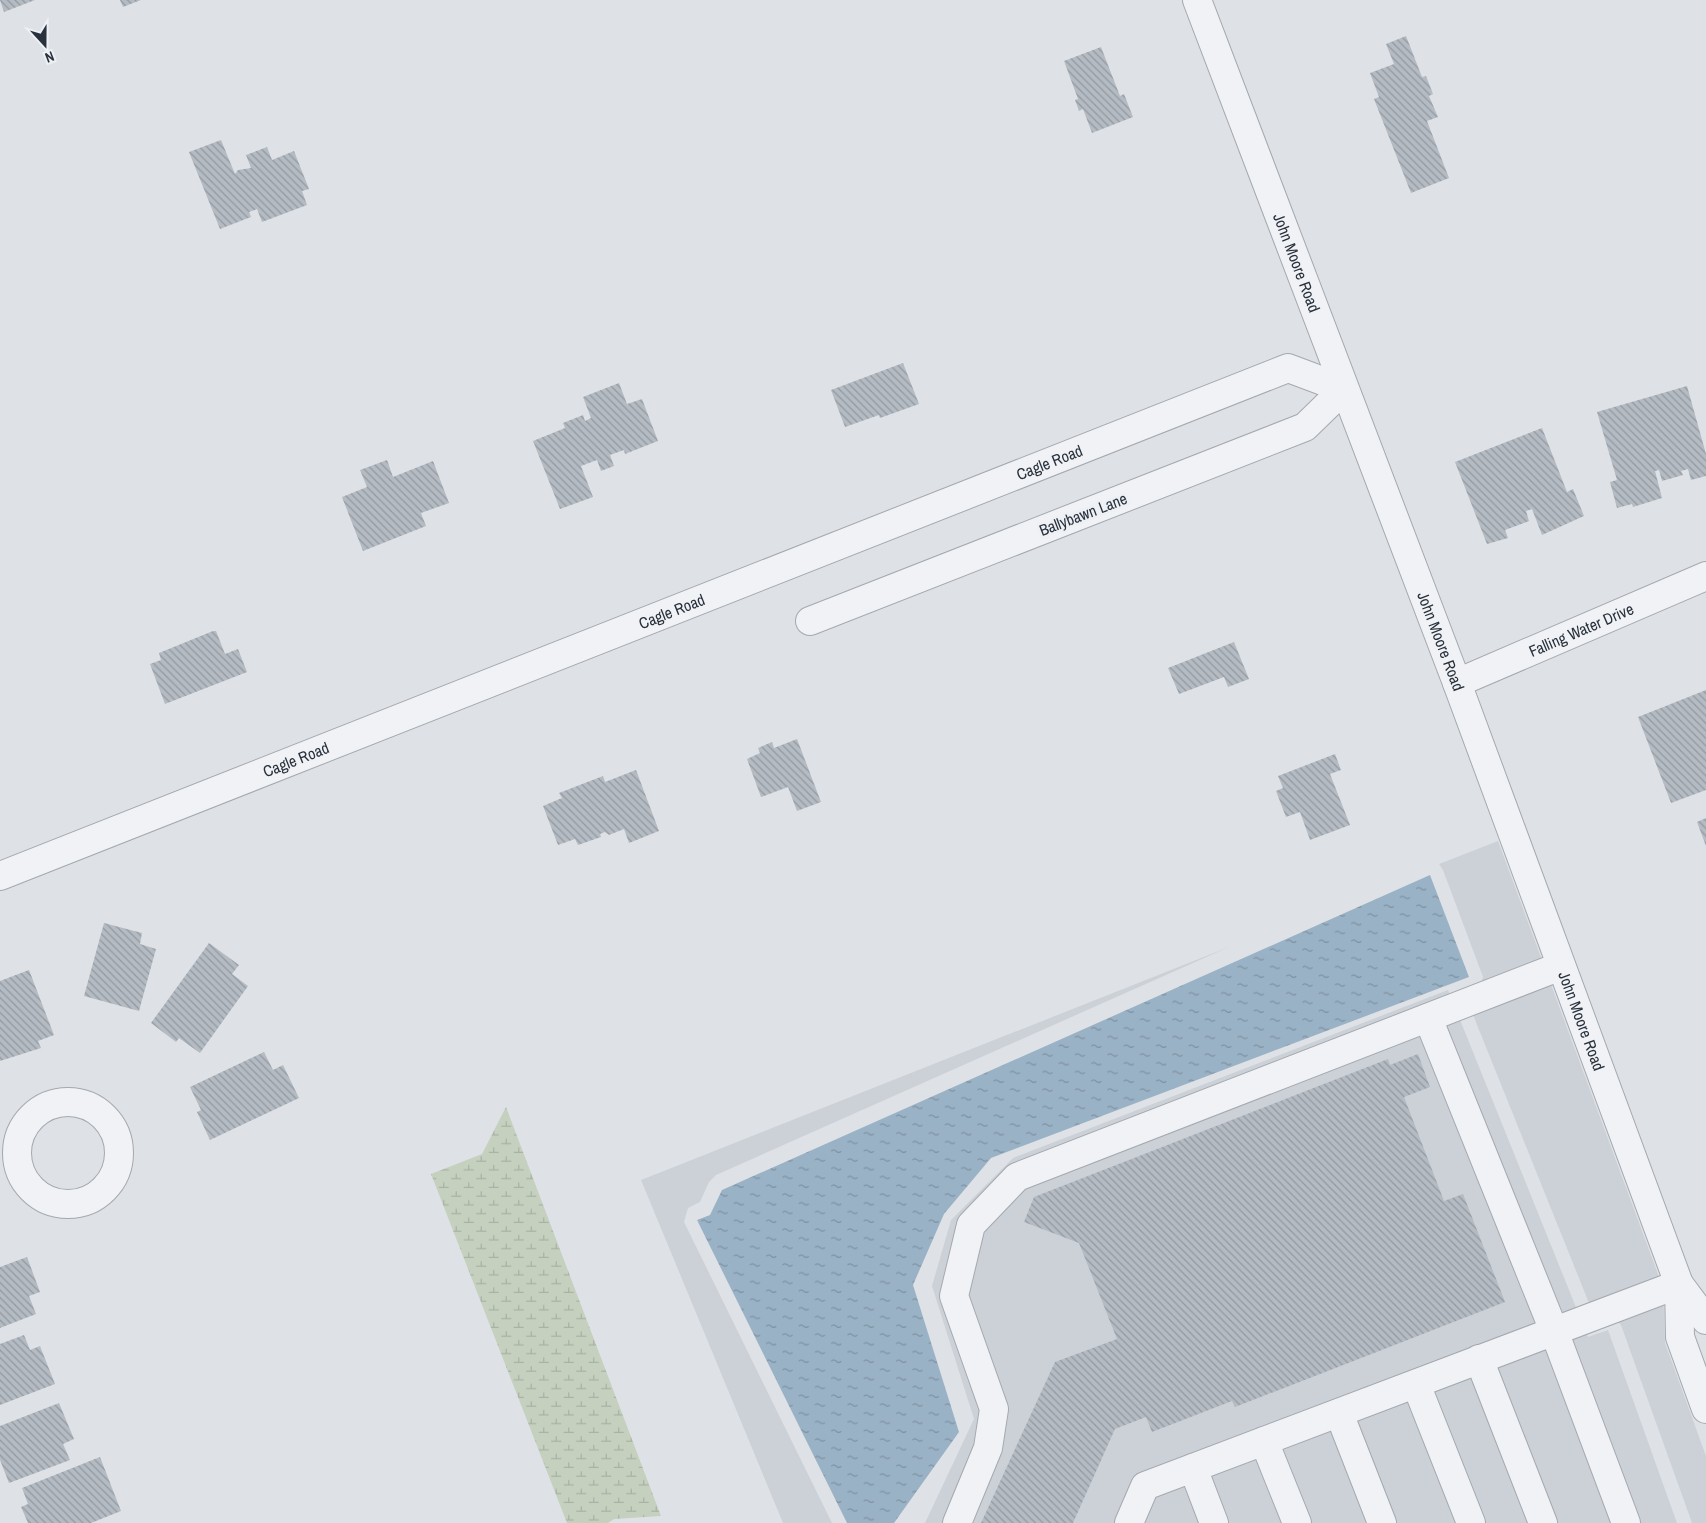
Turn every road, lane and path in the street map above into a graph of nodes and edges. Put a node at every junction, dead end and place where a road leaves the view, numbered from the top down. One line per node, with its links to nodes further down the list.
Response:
1 (1197, 0): 2 (street, John Moore Road)
2 (1344, 389): 4 (street, Ballybawn Lane); 5 (street, John Moore Road); 6 (street, Cagle Road)
3 (1706, 576): 5 (street, Falling Water Drive)
4 (810, 621)
5 (1457, 682): 7 (street, John Moore Road)
6 (0, 876)
7 (1561, 966): 8 (street); 9 (street, John Moore Road)
8 (1428, 1018): 11 (street); 18 (street)
9 (1679, 1284): 10 (street, John Moore Road); 11 (street); 14 (street, John Moore Road)
10 (1706, 1320)
11 (1554, 1331): 12 (street); 25 (street)
12 (1479, 1359): 13 (street); 24 (street)
13 (1416, 1384): 15 (street); 23 (street)
14 (1706, 1409)
15 (1339, 1413): 16 (street); 22 (street)
16 (1264, 1441): 17 (street); 21 (street)
17 (1193, 1468): 19 (street); 20 (street)
18 (957, 1523)
19 (1129, 1523)
20 (1214, 1523)
21 (1297, 1523)
22 (1382, 1523)
23 (1471, 1523)
24 (1543, 1523)
25 (1626, 1523)

